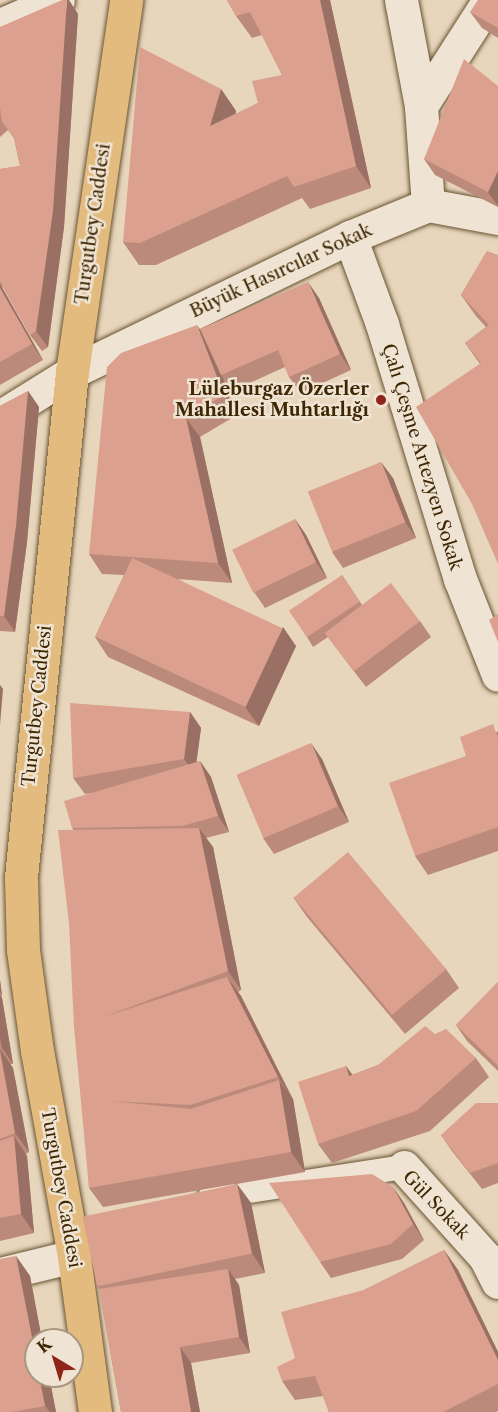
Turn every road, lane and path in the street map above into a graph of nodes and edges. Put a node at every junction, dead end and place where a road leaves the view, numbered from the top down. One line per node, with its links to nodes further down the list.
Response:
1 (58, 0): 5 (street)
2 (126, 0): 10 (main road, Turgutbey Caddesi)
3 (401, 0): 6 (street)
4 (489, 0): 6 (street)
5 (0, 25)
6 (421, 105): 7 (street)
7 (428, 205): 8 (street); 9 (street, Büyük Hasırcılar Sokak)
8 (498, 218)
9 (350, 237): 10 (street, Büyük Hasırcılar Sokak); 12 (street, Çalı Çeşme Artezyen Sokak)
10 (72, 372): 11 (street, Büyük Hasırcılar Sokak); 13 (main road, Turgutbey Caddesi)
11 (0, 417)
12 (498, 675)
13 (10, 881): 16 (main road, Turgutbey Caddesi)
14 (404, 1167): 15 (lane, Gül Sokak); 17 (street, Gül Sokak)
15 (184, 1201)
16 (74, 1256): 18 (street); 19 (main road, Turgutbey Caddesi)
17 (492, 1270)
18 (0, 1274)
19 (95, 1412)

